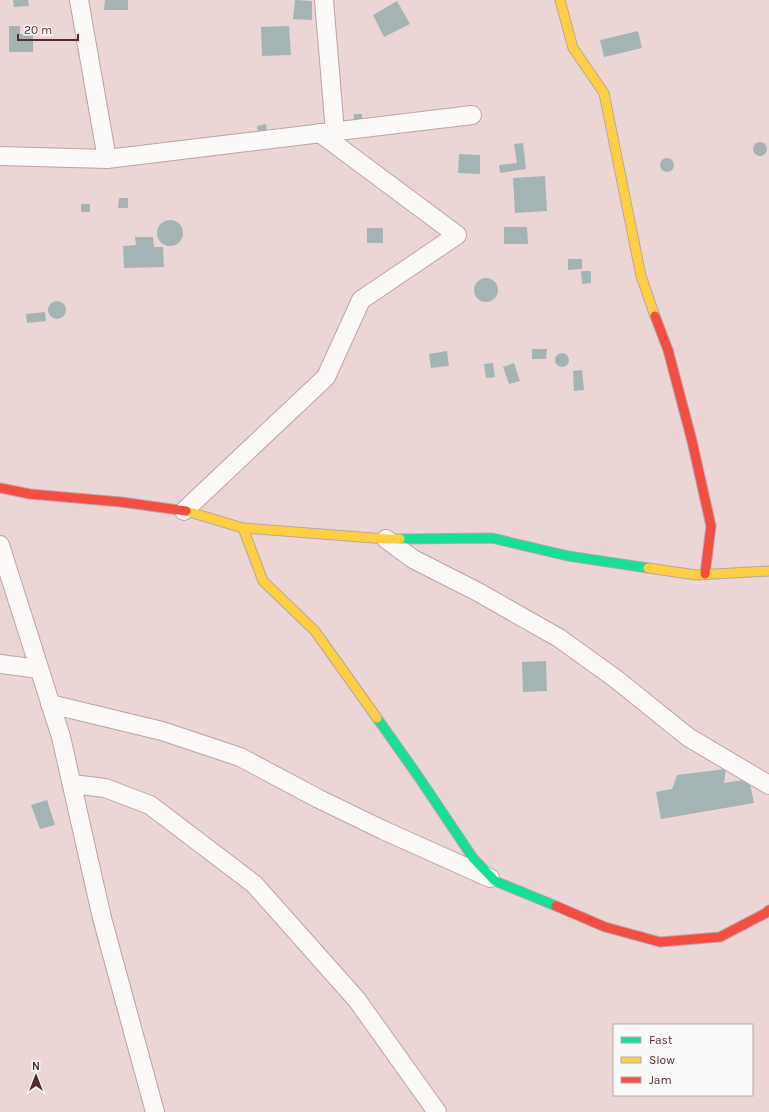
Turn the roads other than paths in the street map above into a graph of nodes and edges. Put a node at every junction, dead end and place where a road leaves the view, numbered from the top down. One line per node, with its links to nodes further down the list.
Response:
1 (79, 0): 7 (street)
2 (324, 0): 5 (street)
3 (560, 0): 14 (street)
4 (472, 115): 5 (street)
5 (328, 132): 7 (street); 9 (street)
6 (0, 156): 7 (street)
7 (107, 159)
8 (0, 488): 9 (street)
9 (184, 511): 10 (street)
10 (243, 528): 11 (street); 20 (street)
11 (386, 539): 14 (street); 19 (street)
12 (0, 545): 16 (street)
13 (769, 571): 14 (street)
14 (705, 574)
15 (0, 664): 16 (street)
16 (39, 669): 17 (street)
17 (50, 704): 18 (street); 20 (street)
18 (72, 784): 22 (street); 23 (street)
19 (769, 784)
20 (495, 880): 21 (street)
21 (769, 910)
22 (155, 1112)
23 (437, 1112)

